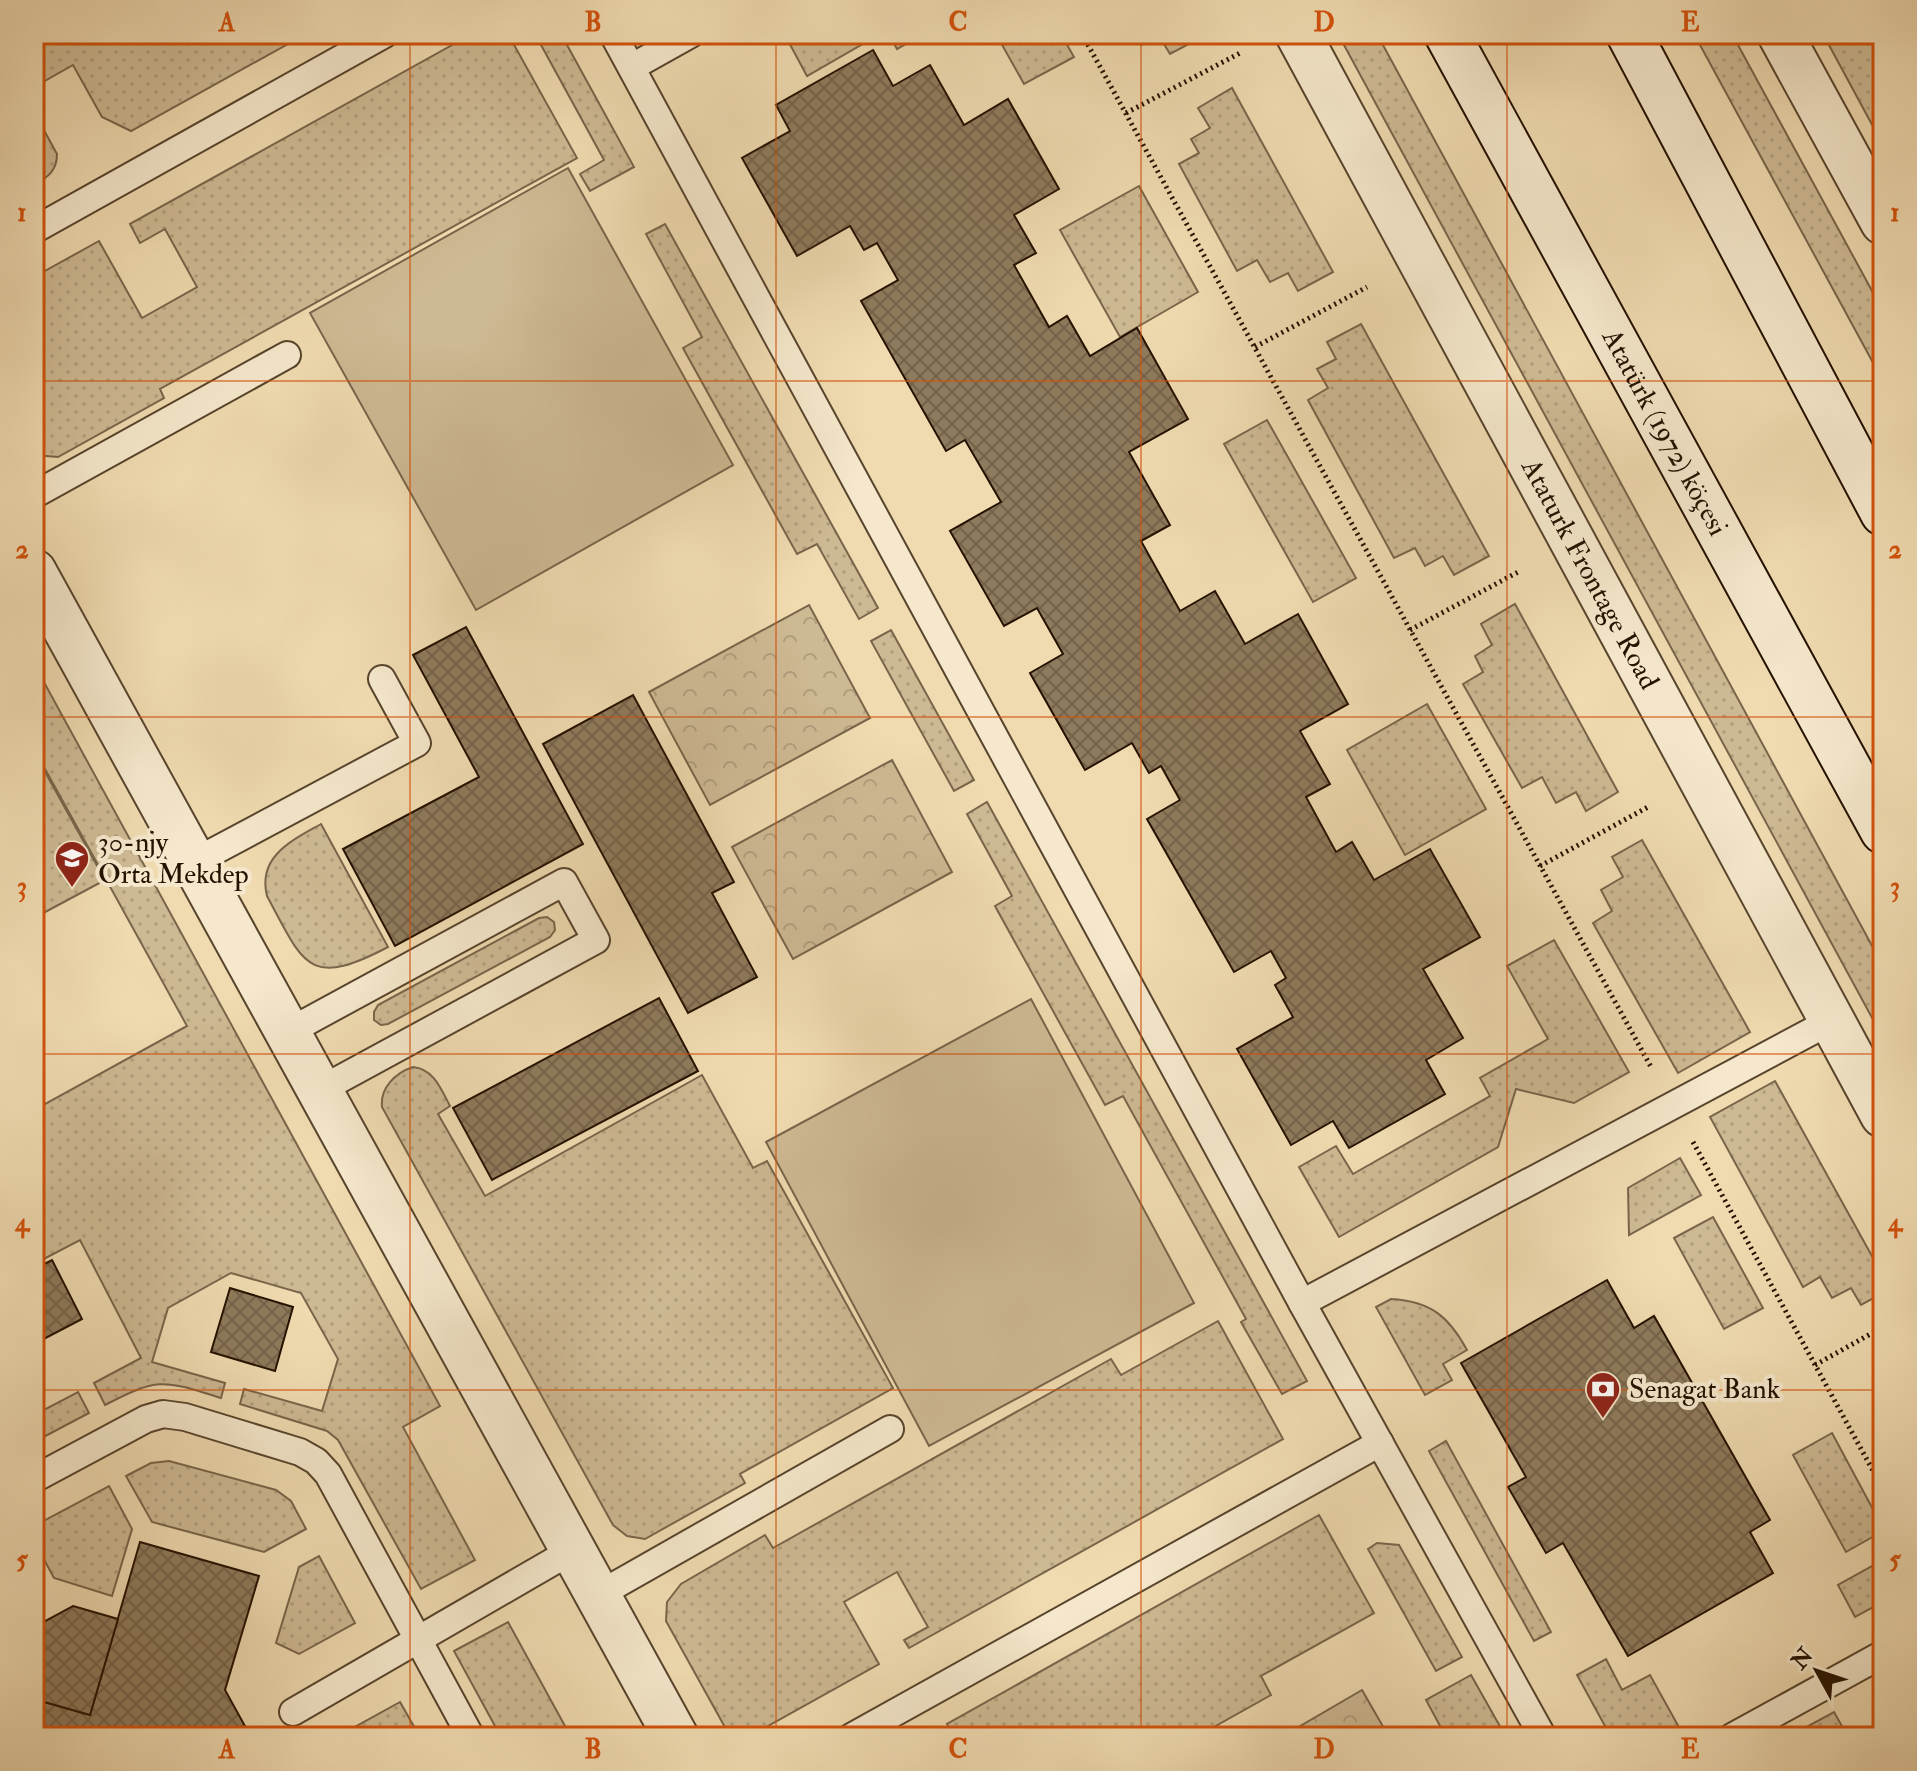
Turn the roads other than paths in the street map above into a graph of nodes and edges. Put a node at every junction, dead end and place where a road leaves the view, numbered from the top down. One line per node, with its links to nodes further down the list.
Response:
1 (385, 34): 10 (lane)
2 (613, 34): 8 (lane)
3 (691, 34): 8 (lane)
4 (1298, 34): 18 (street, Ataturk Frontage Road)
5 (1447, 34): 16 (street, Atatürk (1972) köçesi)
6 (1629, 34): 13 (street)
7 (1780, 34): 9 (street)
8 (632, 67): 22 (lane)
9 (1883, 222)
10 (34, 230)
11 (287, 355): 12 (lane)
12 (34, 495)
13 (1883, 513)
14 (34, 572): 17 (street)
15 (382, 679): 17 (lane)
16 (1883, 831)
17 (194, 862): 19 (street)
18 (1831, 1021): 21 (street, Ataturk Frontage Road); 22 (lane)
19 (288, 1032): 20 (street); 20 (lane)
20 (320, 1090): 26 (street)
21 (1883, 1115)
22 (1302, 1303): 24 (lane)
23 (890, 1429): 27 (lane)
24 (1380, 1443): 33 (lane); 34 (lane)
25 (34, 1479): 28 (lane)
26 (573, 1550): 27 (street); 28 (lane)
27 (598, 1595): 32 (street)
28 (418, 1639): 30 (lane); 31 (lane)
29 (1883, 1654): 35 (lane)
30 (293, 1712)
31 (471, 1737)
32 (676, 1737)
33 (851, 1737)
34 (1543, 1737)
35 (1732, 1737)

